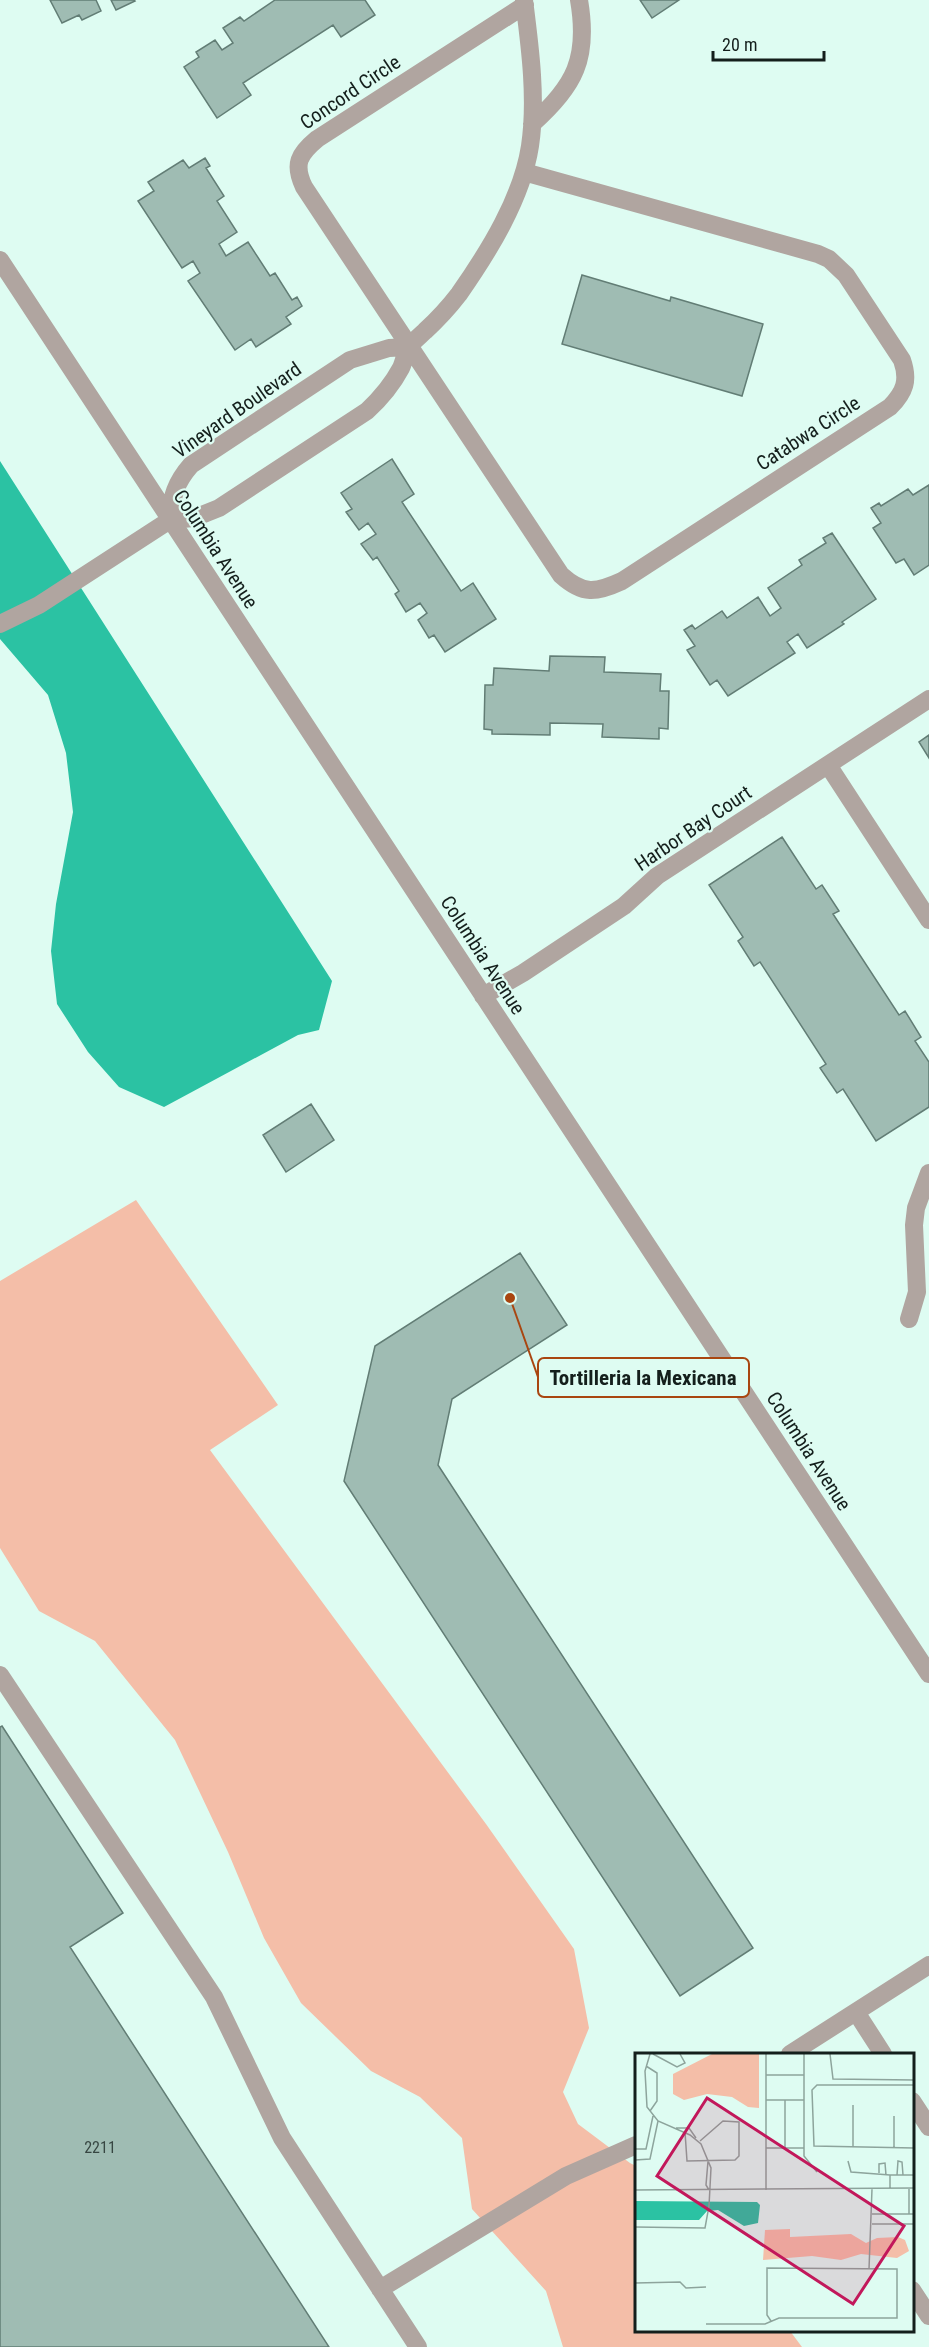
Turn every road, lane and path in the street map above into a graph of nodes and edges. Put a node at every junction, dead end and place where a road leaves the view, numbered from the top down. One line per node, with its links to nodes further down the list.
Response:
1 (579, 0): 3 (street)
2 (524, 2): 3 (street); 6 (street, Concord Circle)
3 (532, 124): 4 (street)
4 (524, 172): 6 (street); 6 (street, Catabwa Circle)
5 (0, 260): 7 (street, Columbia Avenue)
6 (409, 347): 7 (street); 7 (street, Vineyard Boulevard)
7 (170, 520): 8 (street); 12 (street, Columbia Avenue)
8 (0, 624)
9 (929, 699): 10 (street, Harbor Bay Court)
10 (828, 765): 11 (street); 12 (street, Harbor Bay Court)
11 (929, 920)
12 (483, 996): 15 (street, Columbia Avenue)
13 (929, 1173): 14 (street)
14 (909, 1319)
15 (929, 1674)
16 (0, 1675): 24 (street)
17 (929, 1965): 18 (street)
18 (856, 2012): 19 (street); 20 (street)
19 (793, 2053)
20 (882, 2053)
21 (914, 2104): 22 (street)
22 (929, 2127)
23 (635, 2145): 24 (street)
24 (380, 2289): 27 (street)
25 (914, 2293): 26 (street)
26 (929, 2316)
27 (418, 2347)

